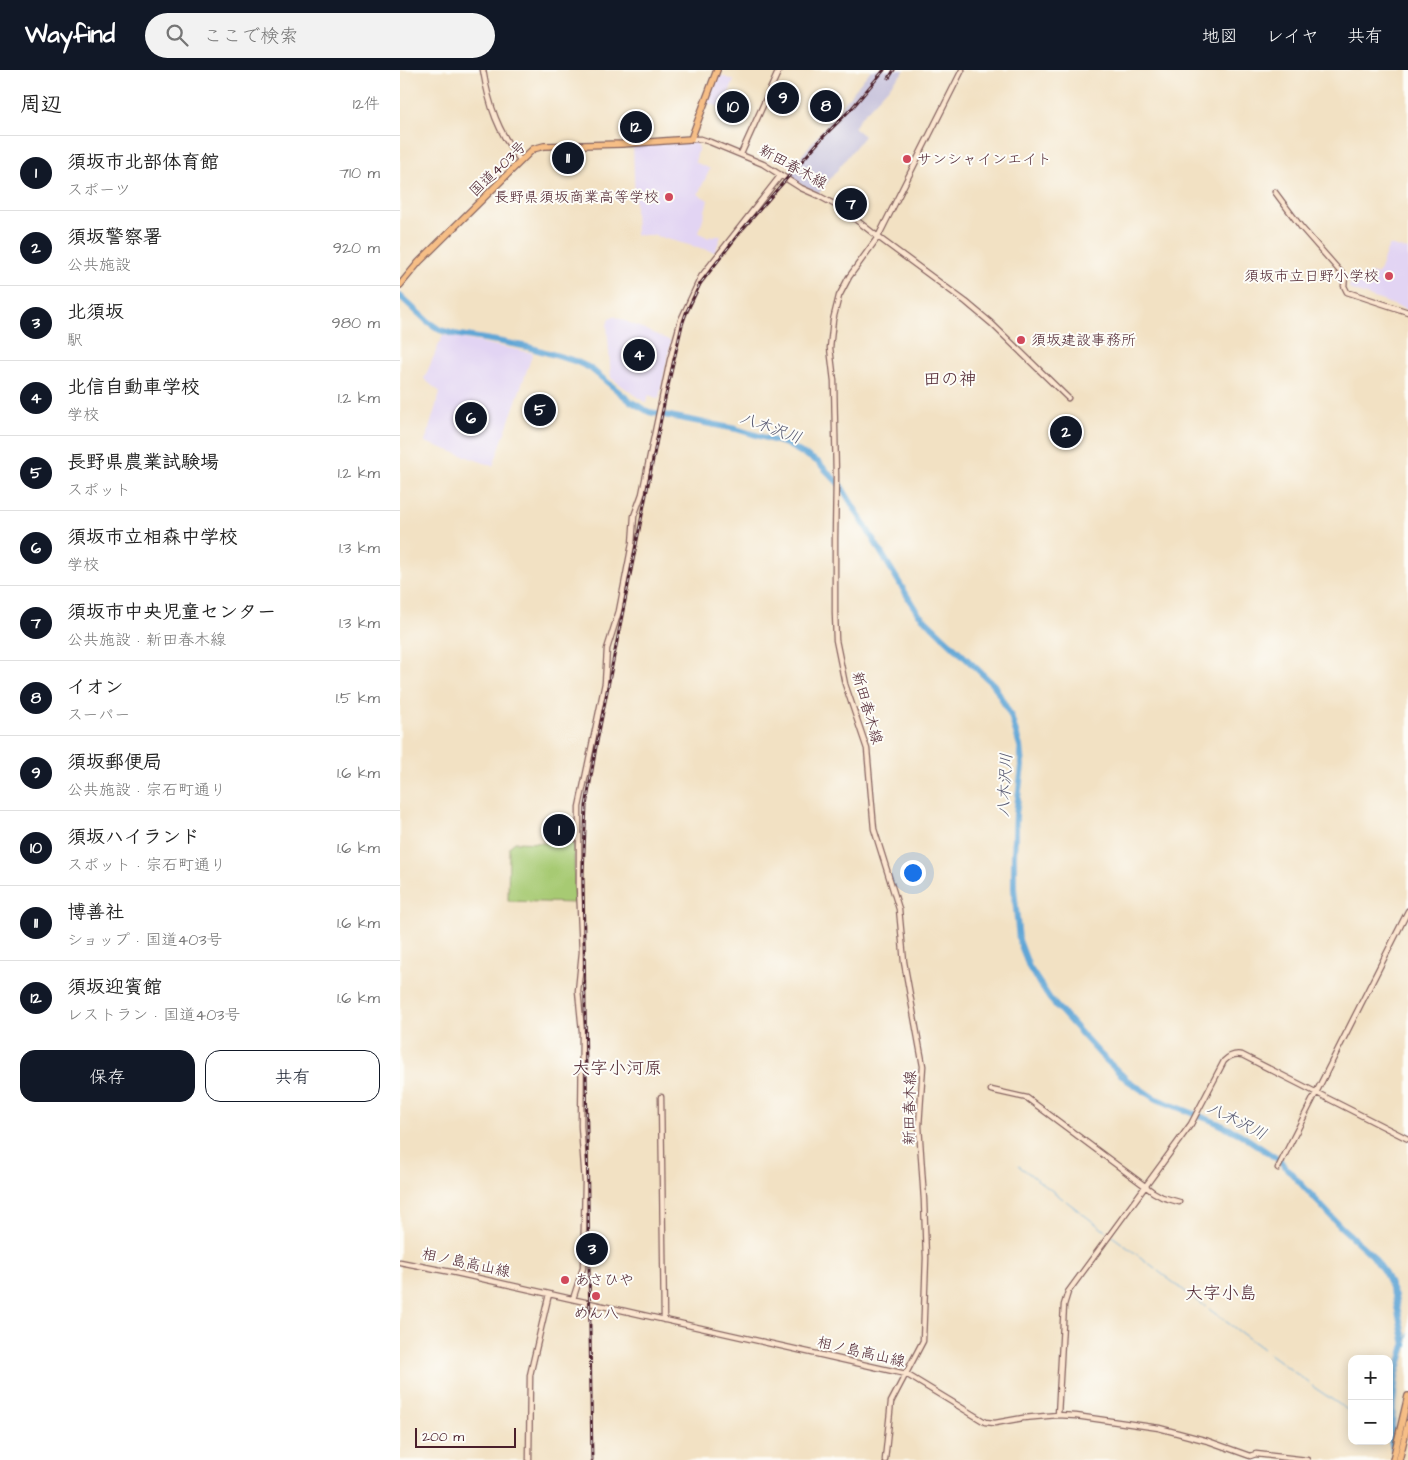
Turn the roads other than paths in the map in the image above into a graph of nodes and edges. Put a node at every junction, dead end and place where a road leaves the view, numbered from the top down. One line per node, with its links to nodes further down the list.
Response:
1 (483, 70): 7 (street)
2 (717, 70): 5 (highway)
3 (779, 70): 6 (street)
4 (962, 70): 10 (street)
5 (691, 139): 6 (street, 新田春木線); 7 (highway, 国道403号)
6 (741, 154): 8 (street, 新田春木線)
7 (521, 161): 11 (highway, 国道403号)
8 (781, 174): 10 (street, 新田春木線); 24 (street)
9 (1275, 192): 12 (street)
10 (878, 237): 13 (street); 26 (street, 新田春木線)
11 (400, 285)
12 (1408, 312)
13 (1068, 398)
14 (1408, 911): 16 (street)
15 (992, 1090): 20 (street)
16 (1316, 1093): 18 (street); 19 (street); 20 (street)
17 (661, 1097): 25 (street)
18 (1408, 1139)
19 (1278, 1168)
20 (1145, 1186): 21 (street); 28 (street)
21 (1179, 1202)
22 (400, 1262): 23 (street, 相ノ島高山線)
23 (549, 1294): 24 (street, 相ノ島高山線); 30 (street)
24 (573, 1299): 25 (street, 相ノ島高山線)
25 (664, 1320): 26 (street, 相ノ島高山線)
26 (906, 1374): 28 (street, 相ノ島高山線); 31 (street, 新田春木線)
27 (1408, 1396): 33 (highway)
28 (1058, 1415): 32 (street, 相ノ島高山線)
29 (1408, 1422): 34 (highway)
30 (529, 1460)
31 (886, 1460)
32 (1308, 1460)
33 (1393, 1460)
34 (1399, 1460)

